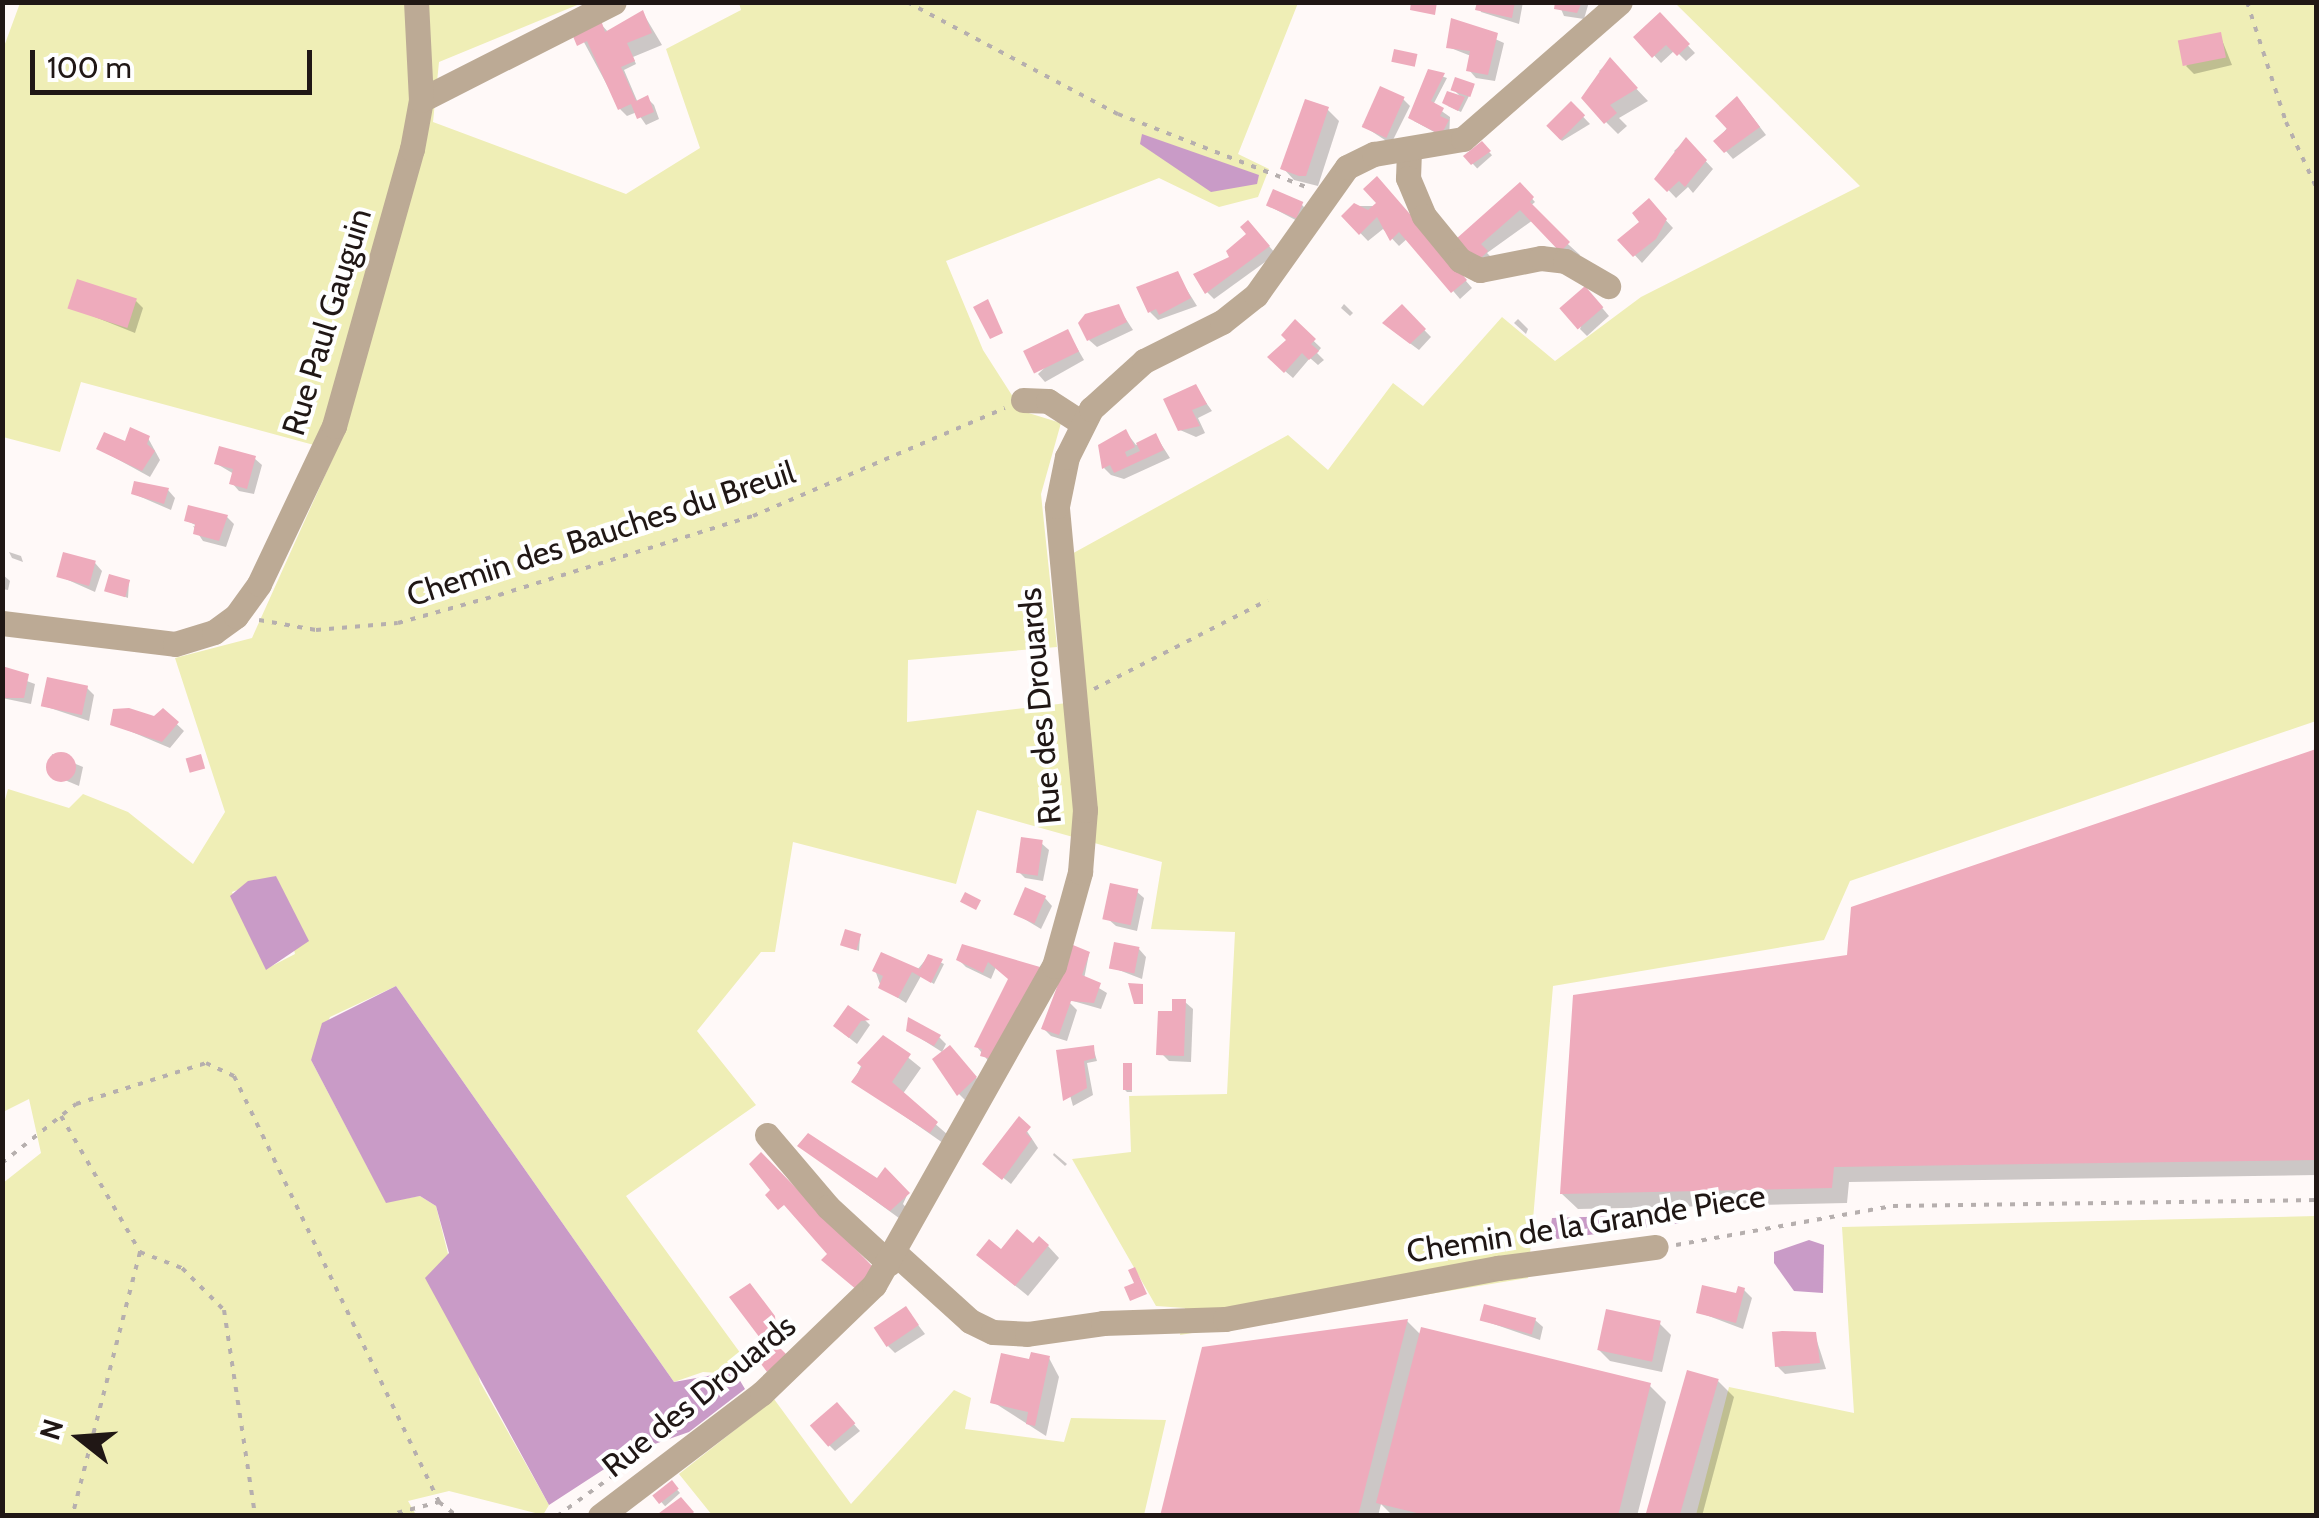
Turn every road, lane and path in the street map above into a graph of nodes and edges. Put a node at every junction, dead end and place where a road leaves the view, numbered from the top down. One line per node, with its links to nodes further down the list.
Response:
1 (416, 2): 6 (street, Rue Paul Gauguin)
2 (614, 2): 6 (street)
3 (907, 2): 9 (path)
4 (1620, 2): 7 (street, Rue des Drouards)
5 (2247, 2): 8 (path)
6 (421, 100): 14 (street, Rue Paul Gauguin)
7 (1409, 150): 9 (street, Rue des Drouards); 10 (street)
8 (2316, 186)
9 (1323, 193): 12 (street, Rue des Drouards)
10 (1608, 286)
11 (1023, 400): 12 (street); 14 (path, Chemin des Bauches du Breuil)
12 (1082, 423): 16 (street, Rue des Drouards)
13 (1268, 600): 16 (path)
14 (236, 616): 15 (street, Rue Paul Gauguin)
15 (2, 623)
16 (1074, 697): 23 (street, Rue des Drouards)
17 (61, 1116): 19 (path); 22 (path); 24 (path)
18 (767, 1135): 23 (street, Chemin de la Grande Piece)
19 (2, 1163)
20 (2316, 1200): 21 (path, Chemin de la Grande Piece)
21 (1656, 1247): 23 (street, Chemin de la Grande Piece)
22 (140, 1252): 25 (path); 26 (path)
23 (892, 1258): 29 (street, Rue des Drouards)
24 (439, 1502): 27 (path); 28 (path)
25 (72, 1516)
26 (255, 1516)
27 (385, 1516)
28 (457, 1516)
29 (600, 1516)

